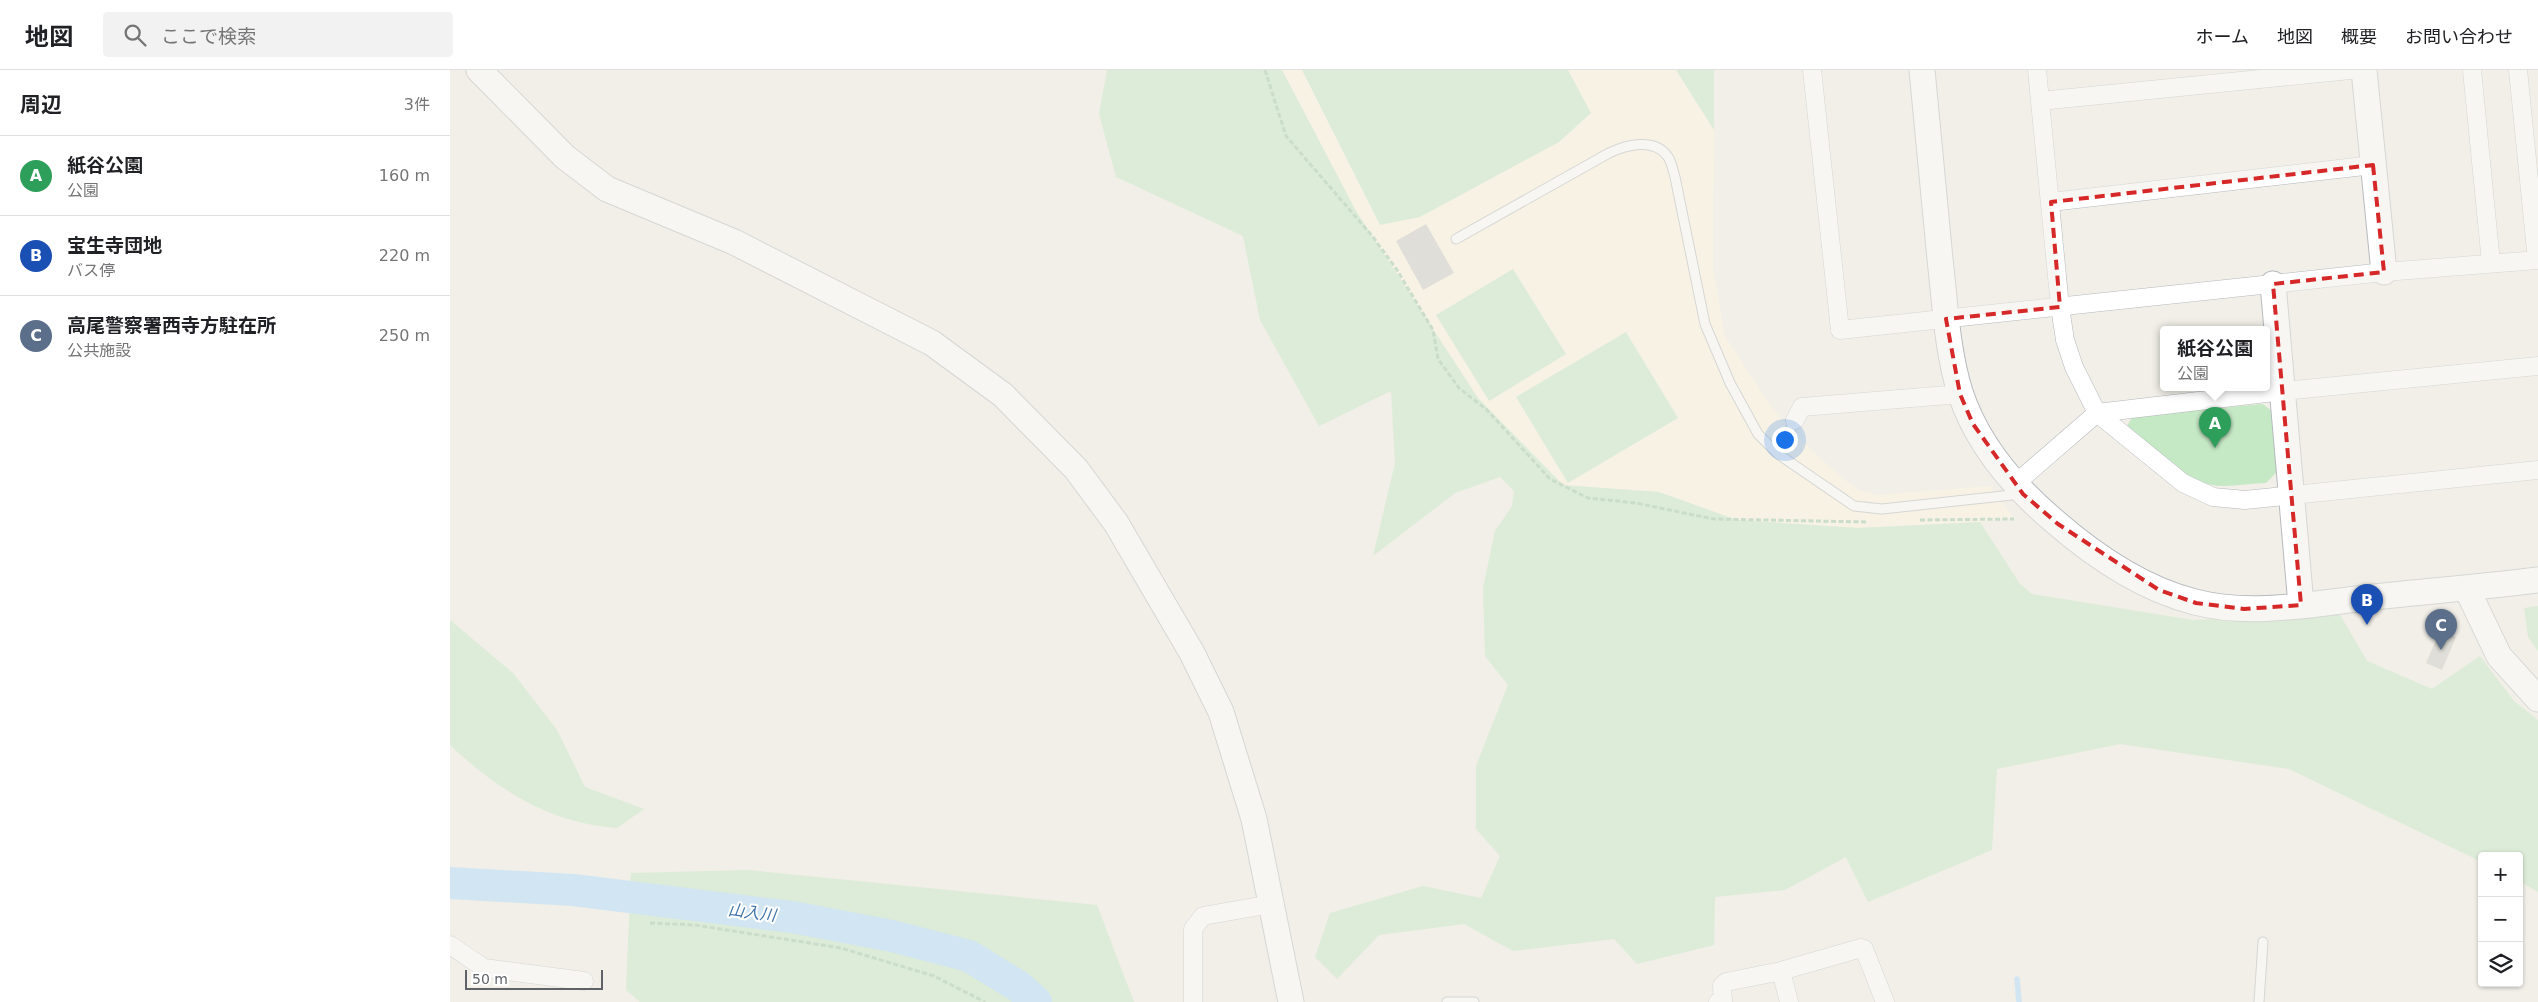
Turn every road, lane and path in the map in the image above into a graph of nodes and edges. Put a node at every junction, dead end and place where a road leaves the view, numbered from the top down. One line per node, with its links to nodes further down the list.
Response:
1 (479, 70): 36 (street)
2 (1265, 70): 31 (path)
3 (1812, 70): 19 (street)
4 (1922, 70): 19 (street)
5 (2037, 70): 10 (street)
6 (2350, 70): 10 (street)
7 (2364, 70): 11 (street)
8 (2472, 70): 15 (street)
9 (2518, 70): 14 (street)
10 (2040, 101): 12 (street)
11 (2373, 165): 12 (street); 16 (street)
12 (2051, 202): 18 (street)
13 (1456, 239): 25 (lane)
14 (2537, 260): 15 (street)
15 (2491, 262): 16 (street)
16 (2384, 272): 17 (street)
17 (2273, 284): 18 (street); 21 (street)
18 (2060, 307): 19 (street); 23 (street)
19 (1946, 319): 22 (street)
20 (2538, 366): 21 (street)
21 (2283, 391): 23 (street); 28 (street)
22 (1960, 394): 24 (street); 27 (street)
23 (2096, 413): 27 (street); 28 (street)
24 (1794, 420): 25 (lane)
25 (1778, 454): 27 (lane)
26 (2538, 470): 28 (street)
27 (2019, 489): 34 (street)
28 (2291, 496): 34 (street)
29 (2014, 519): 30 (path)
30 (1917, 520)
31 (1870, 522)
32 (2538, 580): 33 (street)
33 (2468, 589): 34 (street); 35 (street)
34 (2301, 605)
35 (2538, 698)
36 (1271, 904): 43 (street); 44 (street)
37 (650, 923): 42 (path)
38 (2263, 942): 50 (lane)
39 (450, 945): 41 (street)
40 (1781, 971): 47 (street); 48 (street); 49 (street)
41 (584, 981)
42 (985, 1002)
43 (1193, 1002)
44 (1291, 1002)
45 (1447, 1002): 46 (lane)
46 (1474, 1002)
47 (1718, 1002)
48 (1789, 1002)
49 (1884, 1002)
50 (2259, 1002)

